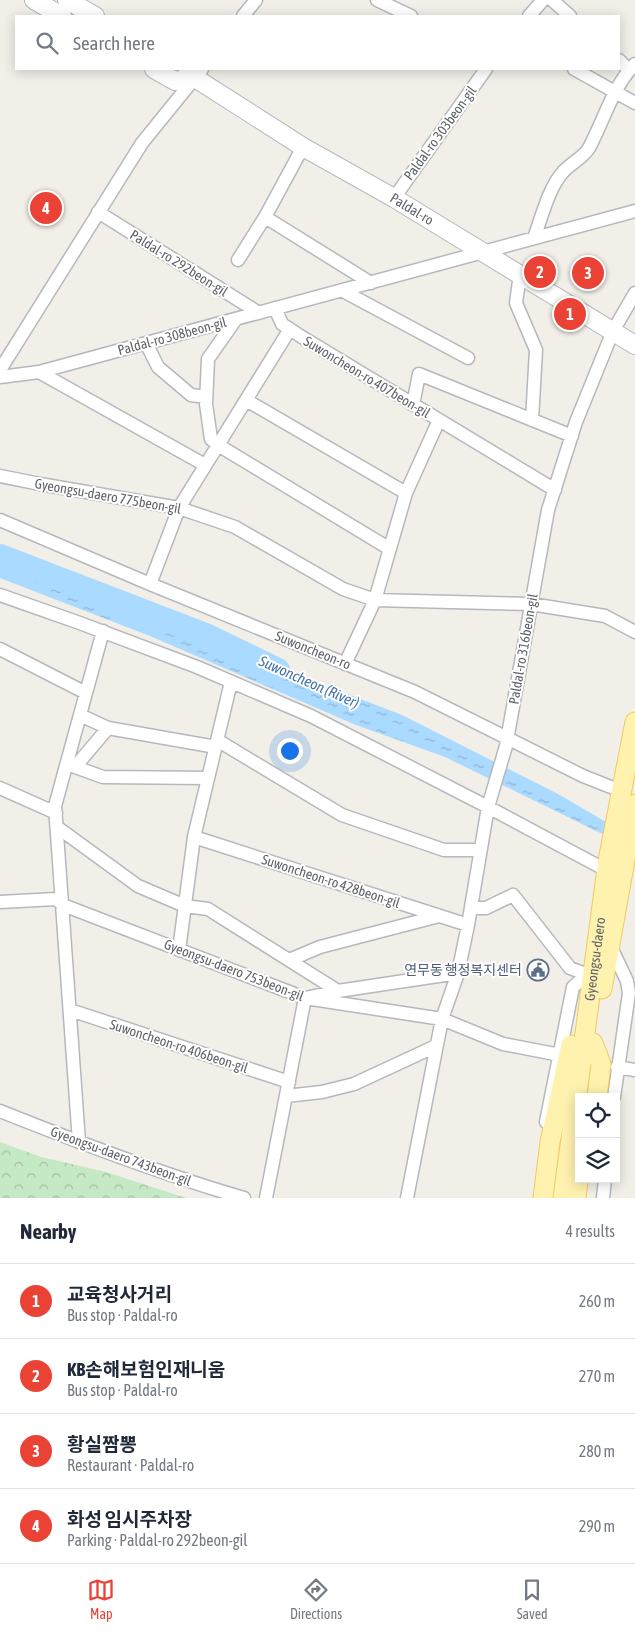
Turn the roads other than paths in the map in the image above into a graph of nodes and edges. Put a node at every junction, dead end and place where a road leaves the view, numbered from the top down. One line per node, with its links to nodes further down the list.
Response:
1 (34, 0): 7 (main road)
2 (67, 0): 8 (main road)
3 (256, 0): 9 (street)
4 (378, 0): 10 (street)
5 (543, 0): 11 (street)
6 (552, 0): 12 (street)
7 (60, 15)
8 (93, 15)
9 (244, 15)
10 (409, 15)
11 (530, 15)
12 (569, 15)
13 (620, 61): 14 (street)
14 (632, 67): 19 (street)
15 (156, 70): 18 (main road)
16 (485, 70): 22 (street, Paldal-ro 303beon-gil)
17 (576, 70): 19 (street)
18 (195, 72): 21 (main road, Paldal-ro); 24 (street)
19 (616, 92): 20 (street); 26 (street)
20 (635, 103)
21 (303, 147): 22 (main road, Paldal-ro); 25 (street)
22 (394, 198): 27 (main road, Paldal-ro)
23 (635, 211): 26 (street, Paldal-ro 308beon-gil)
24 (98, 212): 34 (street, Paldal-ro 292beon-gil); 41 (street)
25 (265, 217): 28 (street); 30 (street)
26 (534, 238): 27 (street, Paldal-ro 308beon-gil)
27 (484, 252): 29 (main road, Paldal-ro); 30 (street, Paldal-ro 308beon-gil)
28 (238, 260)
29 (520, 274): 37 (main road, Paldal-ro); 48 (street)
30 (371, 283): 31 (street, Paldal-ro 308beon-gil)
31 (343, 291): 33 (street, Paldal-ro 308beon-gil); 40 (street)
32 (635, 293): 37 (street, Paldal-ro 316beon-gil)
33 (275, 308): 34 (street, Paldal-ro 308beon-gil); 36 (street)
34 (259, 313): 35 (street, Paldal-ro 308beon-gil)
35 (236, 319): 38 (street, Paldal-ro 308beon-gil); 44 (street)
36 (290, 329): 45 (street, Suwoncheon-ro 407beon-gil); 46 (street, Suwoncheon-ro 407beon-gil)
37 (613, 331): 39 (main road, Paldal-ro); 49 (street, Paldal-ro 316beon-gil)
38 (146, 343): 42 (street, Paldal-ro 308beon-gil); 44 (street)
39 (635, 344)
40 (468, 358)
41 (0, 370)
42 (38, 372): 43 (street, Paldal-ro 308beon-gil); 51 (street)
43 (0, 377)
44 (206, 397): 50 (street)
45 (246, 400): 50 (street, Suwoncheon-ro 407beon-gil); 54 (street)
46 (413, 404): 47 (street, Suwoncheon-ro 407beon-gil); 48 (street)
47 (439, 420): 53 (street); 54 (street)
48 (532, 420): 49 (street)
49 (572, 436): 53 (street, Paldal-ro 316beon-gil)
50 (218, 445): 51 (street, Suwoncheon-ro 407beon-gil); 57 (street)
51 (205, 465): 55 (street, Suwoncheon-ro 407beon-gil)
52 (0, 476): 55 (street, Gyeongsu-daero 775beon-gil)
53 (555, 490): 61 (street, Paldal-ro 316beon-gil)
54 (406, 493): 57 (street)
55 (179, 508): 58 (street, Suwoncheon-ro 407beon-gil); 60 (street, Gyeongsu-daero 775beon-gil)
56 (0, 520): 58 (street, Suwoncheon-ro)
57 (390, 549): 60 (street)
58 (150, 584): 65 (street, Suwoncheon-ro)
59 (0, 595): 62 (street)
60 (375, 600): 61 (street, Gyeongsu-daero 775beon-gil); 65 (street)
61 (531, 604): 63 (street, Gyeongsu-daero 775beon-gil); 71 (street, Paldal-ro 316beon-gil)
62 (103, 631): 66 (street); 67 (street)
63 (635, 632)
64 (0, 649): 67 (street)
65 (345, 664): 71 (street, Suwoncheon-ro)
66 (231, 682): 72 (street); 77 (street)
67 (86, 693): 68 (street)
68 (80, 715): 70 (street); 73 (street)
69 (635, 722): 76 (main road, Gyeongsu-daero)
70 (108, 728): 72 (street); 73 (street)
71 (507, 742): 76 (street, Suwoncheon-ro); 77 (street, Paldal-ro 316beon-gil)
72 (216, 744): 74 (street); 81 (street)
73 (71, 766): 74 (street); 78 (street)
74 (208, 778): 80 (street)
75 (0, 788): 78 (street)
76 (627, 802): 82 (main road, Gyeongsu-daero)
77 (489, 805): 81 (street); 82 (street)
78 (56, 813): 79 (street)
79 (57, 827): 84 (street); 85 (street)
80 (194, 837): 85 (street); 87 (street, Suwoncheon-ro 428beon-gil)
81 (480, 850): 86 (street)
82 (619, 871): 90 (main road, Gyeongsu-daero)
83 (0, 902): 84 (street, Gyeongsu-daero 753beon-gil)
84 (62, 905): 89 (street, Gyeongsu-daero 753beon-gil); 96 (street)
85 (185, 906): 89 (street); 91 (street)
86 (472, 908): 88 (street); 93 (street)
87 (439, 916): 88 (street, Suwoncheon-ro 428beon-gil); 91 (street)
88 (468, 925): 92 (street)
89 (179, 950): 95 (street, Gyeongsu-daero 753beon-gil)
90 (602, 951): 93 (main road); 98 (main road, Gyeongsu-daero); 101 (street); 118 (main road, Gyeongsu-daero)
91 (289, 960): 94 (street)
92 (458, 973): 94 (street); 97 (street)
93 (582, 976): 100 (street); 117 (main road)
94 (338, 991): 95 (street)
95 (305, 998): 97 (street, Gyeongsu-daero 753beon-gil); 103 (street)
96 (70, 1010): 103 (street, Suwoncheon-ro 406beon-gil); 109 (street)
97 (442, 1019): 99 (street); 100 (street, Gyeongsu-daero 753beon-gil)
98 (593, 1043): 104 (main road, Gyeongsu-daero); 105 (main road)
99 (436, 1046): 107 (street); 115 (street)
100 (560, 1055): 116 (street)
101 (618, 1066): 102 (street); 106 (street)
102 (635, 1070)
103 (289, 1082): 107 (street)
104 (587, 1093)
105 (597, 1093)
106 (615, 1093)
107 (286, 1096): 114 (street)
108 (0, 1112): 109 (street, Gyeongsu-daero 743beon-gil)
109 (79, 1142): 113 (street, Gyeongsu-daero 743beon-gil)
110 (578, 1183): 119 (main road)
111 (589, 1183): 120 (main road)
112 (605, 1183): 121 (street)
113 (244, 1198)
114 (266, 1198)
115 (407, 1198)
116 (537, 1198)
117 (543, 1198)
118 (563, 1198)
119 (576, 1198)
120 (587, 1198)
121 (603, 1198)

